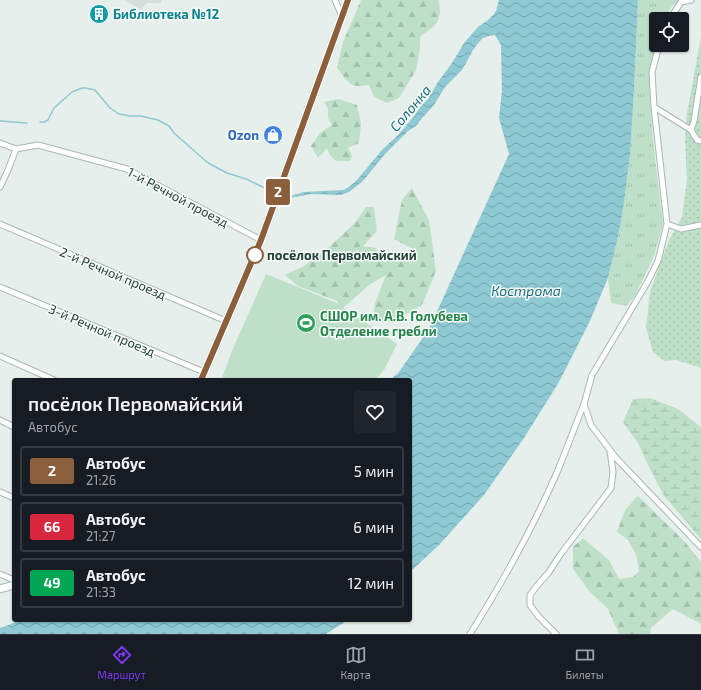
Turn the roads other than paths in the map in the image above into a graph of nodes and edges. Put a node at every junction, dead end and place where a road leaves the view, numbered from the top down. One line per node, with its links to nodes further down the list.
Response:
1 (335, 0): 5 (street)
2 (348, 0): 5 (street)
3 (691, 0): 4 (street)
4 (675, 12)
5 (342, 16): 17 (street)
6 (657, 52): 8 (street)
7 (701, 77): 9 (street)
8 (654, 107): 9 (street); 15 (street)
9 (691, 130): 10 (street)
10 (701, 141)
11 (0, 143): 12 (street)
12 (16, 149): 13 (street); 17 (street, 1-й Речной проезд)
13 (0, 187)
14 (0, 224): 19 (street, 2-й Речной проезд)
15 (667, 224): 16 (street); 24 (street)
16 (701, 225)
17 (261, 240): 19 (street)
18 (0, 287): 21 (street, 3-й Речной проезд)
19 (226, 321): 21 (street)
20 (0, 356): 22 (street)
21 (204, 372): 23 (street)
22 (50, 378)
23 (202, 378)
24 (584, 404): 27 (street); 35 (street)
25 (0, 420): 26 (street)
26 (12, 426)
27 (610, 450): 30 (street); 36 (street)
28 (0, 492): 29 (street)
29 (12, 497)
30 (701, 548)
31 (0, 574): 32 (street)
32 (12, 579)
33 (12, 586): 34 (street)
34 (0, 589)
35 (470, 634)
36 (556, 634)

